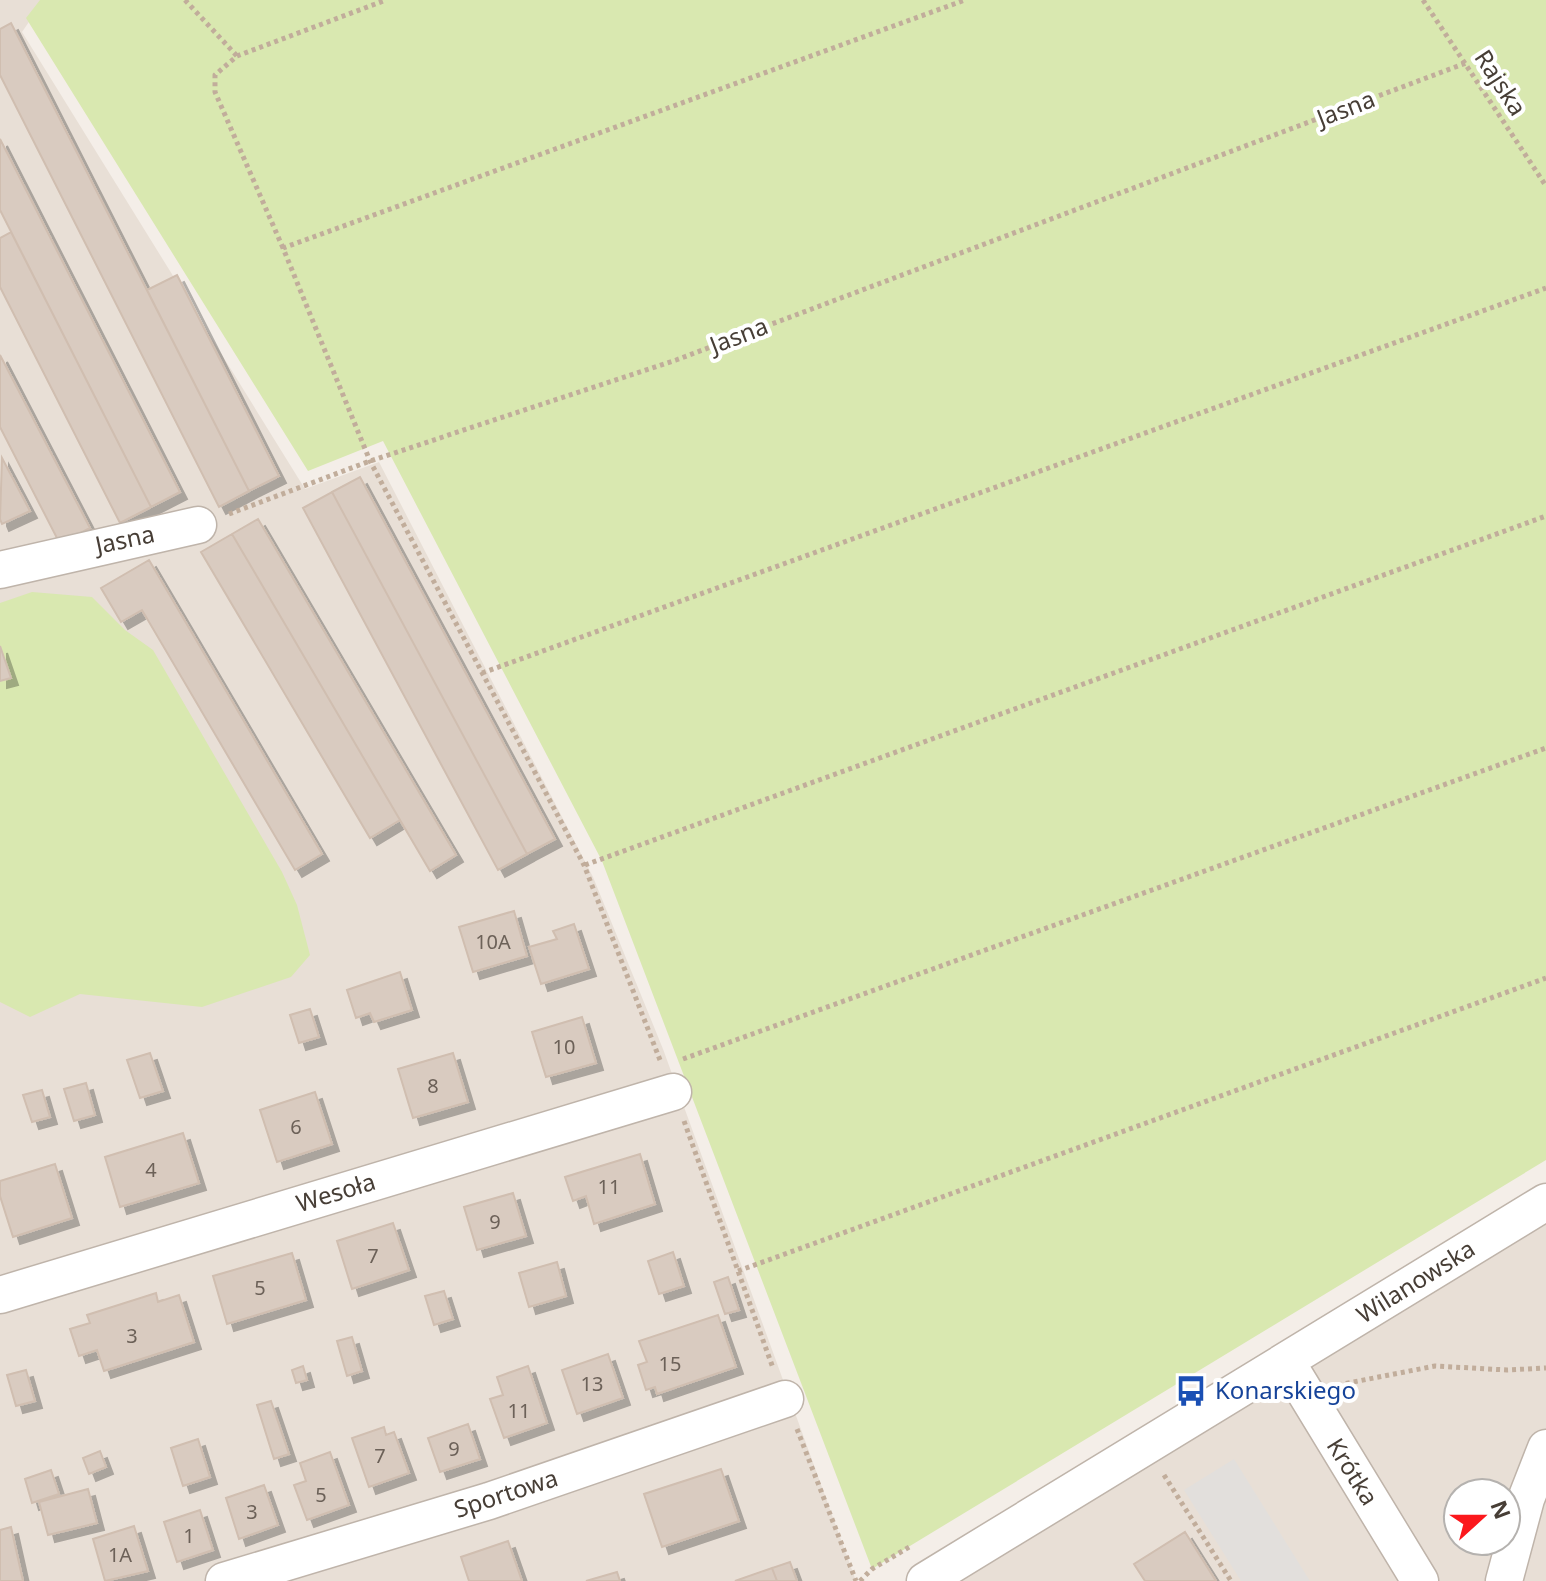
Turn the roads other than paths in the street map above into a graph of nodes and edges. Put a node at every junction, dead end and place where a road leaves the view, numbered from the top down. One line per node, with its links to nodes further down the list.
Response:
1 (198, 525): 2 (street, Jasna)
2 (0, 570)
3 (668, 1079): 5 (street, Wesoła)
4 (1546, 1202): 6 (street, Wilanowska)
5 (0, 1295)
6 (1286, 1361): 10 (street, Wilanowska); 11 (street, Krótka)
7 (785, 1399): 9 (street, Sportowa)
8 (1546, 1448): 12 (street)
9 (224, 1581)
10 (925, 1581)
11 (1420, 1581)
12 (1504, 1581)

